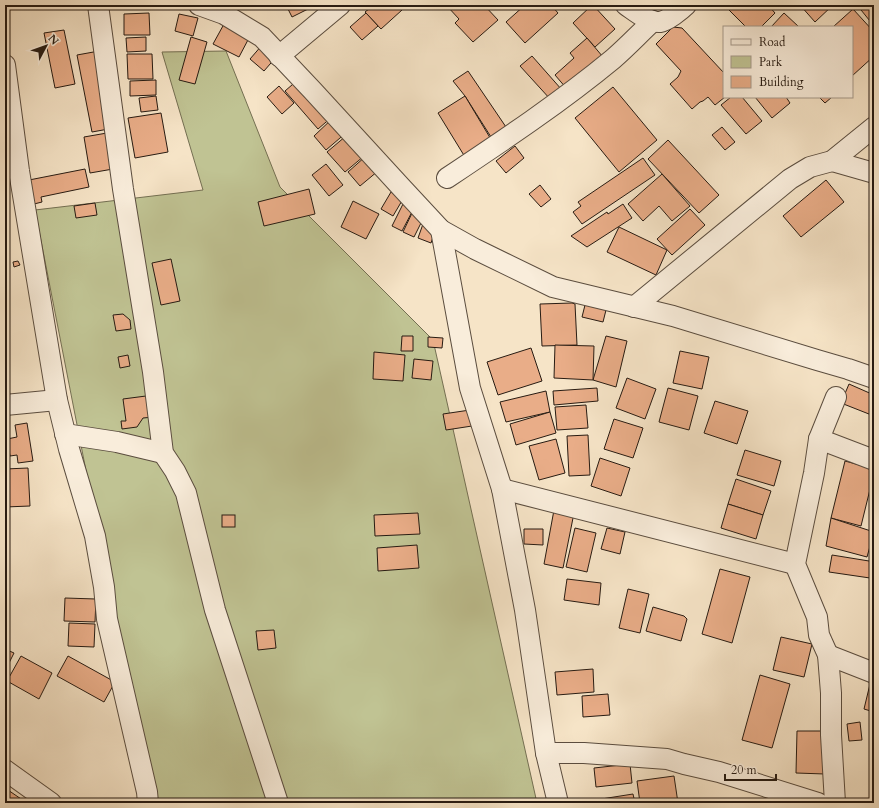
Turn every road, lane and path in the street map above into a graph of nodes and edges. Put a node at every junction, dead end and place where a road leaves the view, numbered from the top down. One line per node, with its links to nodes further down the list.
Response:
1 (98, 5): 22 (street)
2 (199, 5): 7 (street)
3 (340, 5): 7 (street)
4 (626, 5): 6 (street)
5 (686, 5): 6 (street)
6 (653, 21): 13 (street)
7 (279, 56): 14 (street)
8 (5, 65): 11 (street)
9 (874, 127): 10 (street)
10 (832, 161): 12 (street); 15 (street)
11 (12, 171): 18 (street)
12 (874, 173)
13 (447, 178)
14 (442, 230): 15 (street); 24 (street)
15 (634, 307): 16 (street)
16 (874, 378)
17 (836, 397): 21 (street)
18 (57, 400): 19 (street); 20 (street)
19 (5, 405)
20 (65, 434): 22 (street); 31 (street)
21 (819, 440): 23 (street); 25 (street)
22 (164, 453): 32 (street)
23 (874, 460)
24 (502, 489): 25 (street); 28 (street)
25 (795, 564): 26 (street)
26 (828, 655): 27 (street); 35 (street)
27 (874, 673)
28 (546, 754): 33 (street); 34 (street)
29 (5, 770): 30 (street)
30 (51, 803)
31 (148, 803)
32 (278, 803)
33 (558, 803)
34 (818, 803)
35 (835, 803)

